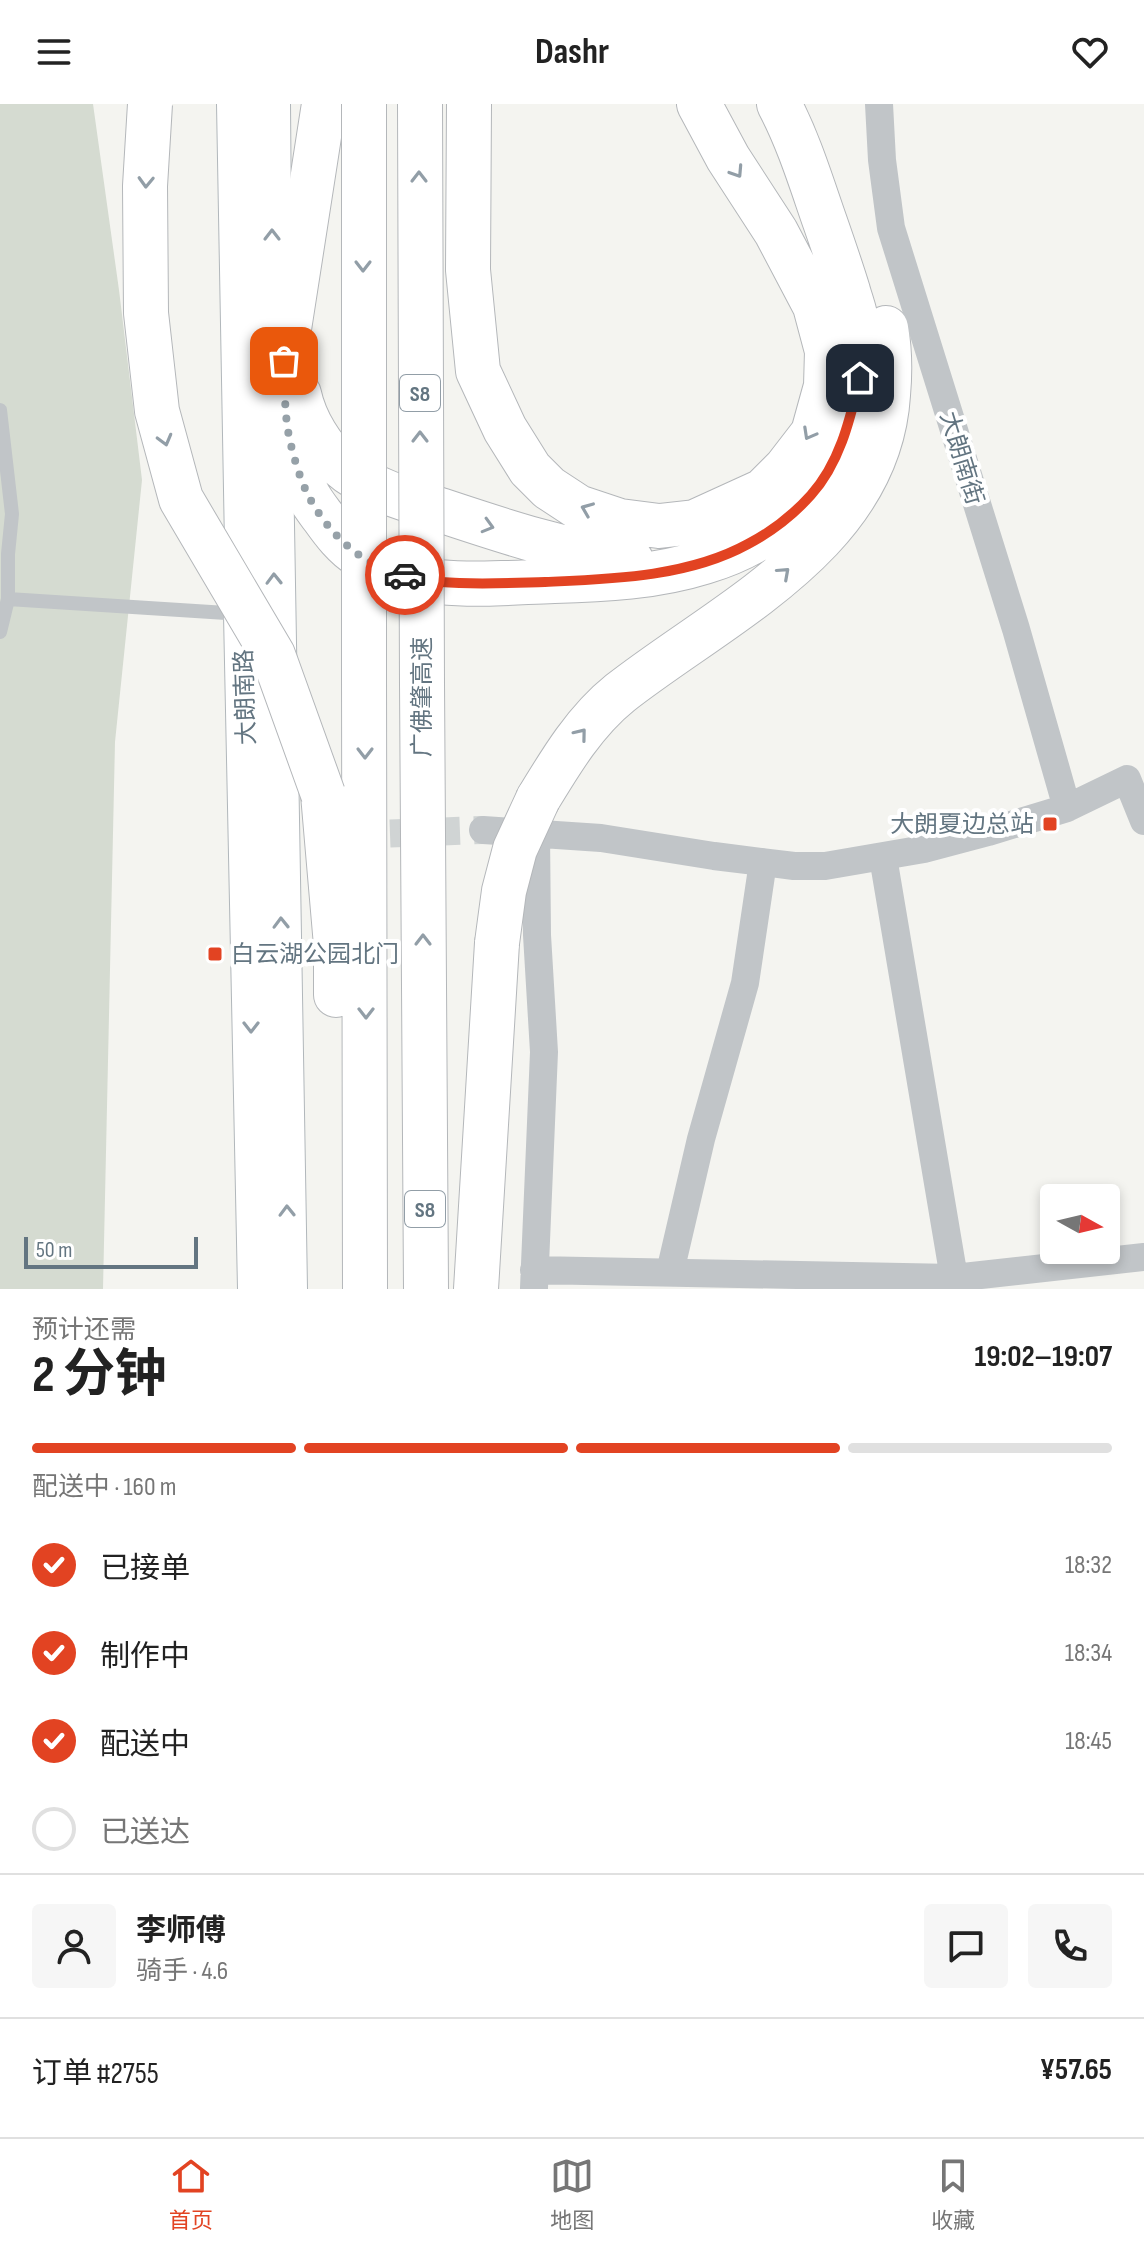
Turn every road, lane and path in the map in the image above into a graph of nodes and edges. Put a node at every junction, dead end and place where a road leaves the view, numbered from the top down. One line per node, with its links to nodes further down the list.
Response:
1 (150, 104): 30 (highway, one-way to 30, bridge)
2 (236, 104): 15 (street, 大朗南路)
3 (271, 104): 21 (street, 大朗南路, one-way to 3)
4 (324, 104): 11 (highway)
5 (364, 104): 31 (highway, one-way to 31, bridge)
6 (420, 104): 32 (highway, 广佛肇高速 / S8, one-way to 6, bridge)
7 (469, 104): 8 (highway, one-way to 7)
8 (699, 104)
9 (879, 104): 17 (street, 大朗南街)
10 (784, 114): 13 (highway); 18 (highway, one-way to 10)
11 (310, 197): 13 (highway, one-way to 13); 13 (highway)
12 (0, 410): 14 (lane)
13 (724, 554)
14 (8, 599): 15 (lane); 16 (lane)
15 (243, 614): 21 (street, 大朗南路)
16 (0, 632)
17 (1067, 808): 19 (street); 22 (street)
18 (537, 816): 20 (street); 23 (street); 27 (street); 33 (highway, bridge)
19 (1144, 821)
20 (483, 830)
21 (278, 837): 28 (street, 大朗南路, one-way to 28); 29 (street, 大朗南路, one-way to 21)
22 (883, 857): 23 (street); 26 (street)
23 (763, 862): 25 (street)
24 (1144, 1257): 26 (street)
25 (670, 1272): 26 (street); 27 (street)
26 (954, 1278)
27 (534, 1280)
28 (257, 1289)
29 (288, 1289)
30 (335, 1289)
31 (365, 1289)
32 (426, 1289)
33 (476, 1289)

